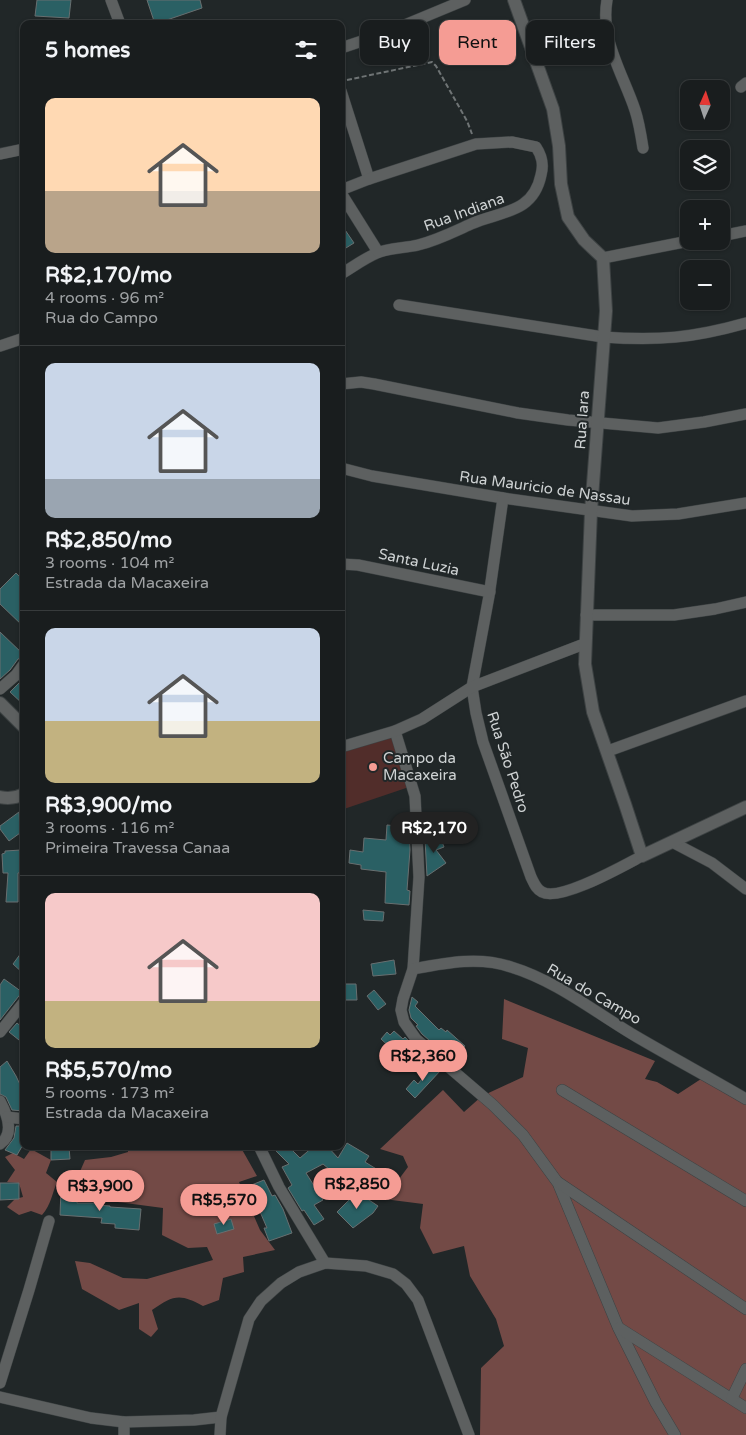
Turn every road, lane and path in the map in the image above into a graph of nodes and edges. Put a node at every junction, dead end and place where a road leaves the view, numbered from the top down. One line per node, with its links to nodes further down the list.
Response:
1 (111, 0): 5 (street)
2 (465, 0): 6 (street)
3 (514, 0): 20 (street)
4 (607, 0): 10 (street)
5 (118, 20)
6 (345, 46)
7 (345, 81): 9 (path)
8 (345, 103): 13 (street)
9 (476, 144): 13 (street, Rua Indiana); 19 (street, Rua Indiana)
10 (643, 148)
11 (20, 150): 12 (street)
12 (0, 154)
13 (369, 178): 14 (street, Rua Indiana)
14 (345, 190)
15 (345, 198): 19 (street)
16 (746, 231): 17 (street)
17 (730, 234)
18 (680, 243): 20 (street)
19 (382, 252): 21 (street)
20 (603, 258): 24 (street, Rua Iara)
21 (345, 272)
22 (399, 304): 24 (street)
23 (746, 324): 24 (street)
24 (603, 337): 29 (street, Rua Iara)
25 (20, 339): 26 (street)
26 (0, 346)
27 (345, 384): 29 (street)
28 (746, 414): 29 (street)
29 (599, 422): 33 (street, Rua Iara)
30 (345, 469): 31 (street, Rua Mauricio de Nassau)
31 (503, 498): 33 (street, Rua Mauricio de Nassau); 35 (street, Rua São Pedro)
32 (746, 503): 33 (street, Rua Mauricio de Nassau)
33 (591, 512): 37 (street, Rua Iara)
34 (345, 564): 35 (street, Santa Luzia)
35 (490, 592): 40 (street, Rua São Pedro)
36 (746, 602): 37 (street)
37 (586, 615): 38 (street, Rua Iara)
38 (584, 644): 40 (street); 47 (street, Rua Iara)
39 (20, 670): 41 (street)
40 (472, 686): 45 (street); 52 (street, Rua São Pedro)
41 (0, 689)
42 (746, 701): 47 (street)
43 (0, 703): 44 (street)
44 (20, 723)
45 (395, 731): 46 (street); 54 (street)
46 (345, 746)
47 (608, 751): 52 (street, Rua Iara)
48 (20, 796): 49 (street)
49 (0, 797)
50 (746, 807): 51 (street)
51 (672, 842): 52 (street); 53 (street)
52 (642, 856)
53 (746, 889)
54 (413, 968): 58 (street, Rua do Campo); 64 (street)
55 (20, 1007): 56 (street)
56 (0, 1032)
57 (562, 1090): 65 (street)
58 (746, 1099)
59 (0, 1101): 60 (street)
60 (7, 1117): 61 (street); 62 (street)
61 (20, 1119)
62 (0, 1144)
63 (261, 1150): 67 (street)
64 (558, 1183): 68 (street); 69 (street)
65 (746, 1201)
66 (49, 1220): 71 (street)
67 (325, 1263): 75 (street); 79 (street)
68 (746, 1309)
69 (618, 1327): 73 (street); 80 (street)
70 (746, 1369): 73 (street)
71 (0, 1383)
72 (0, 1397): 76 (street)
73 (732, 1398): 74 (street)
74 (746, 1408)
75 (220, 1417): 76 (street); 78 (street)
76 (124, 1422): 77 (street)
77 (124, 1435)
78 (220, 1435)
79 (469, 1435)
80 (675, 1435)

